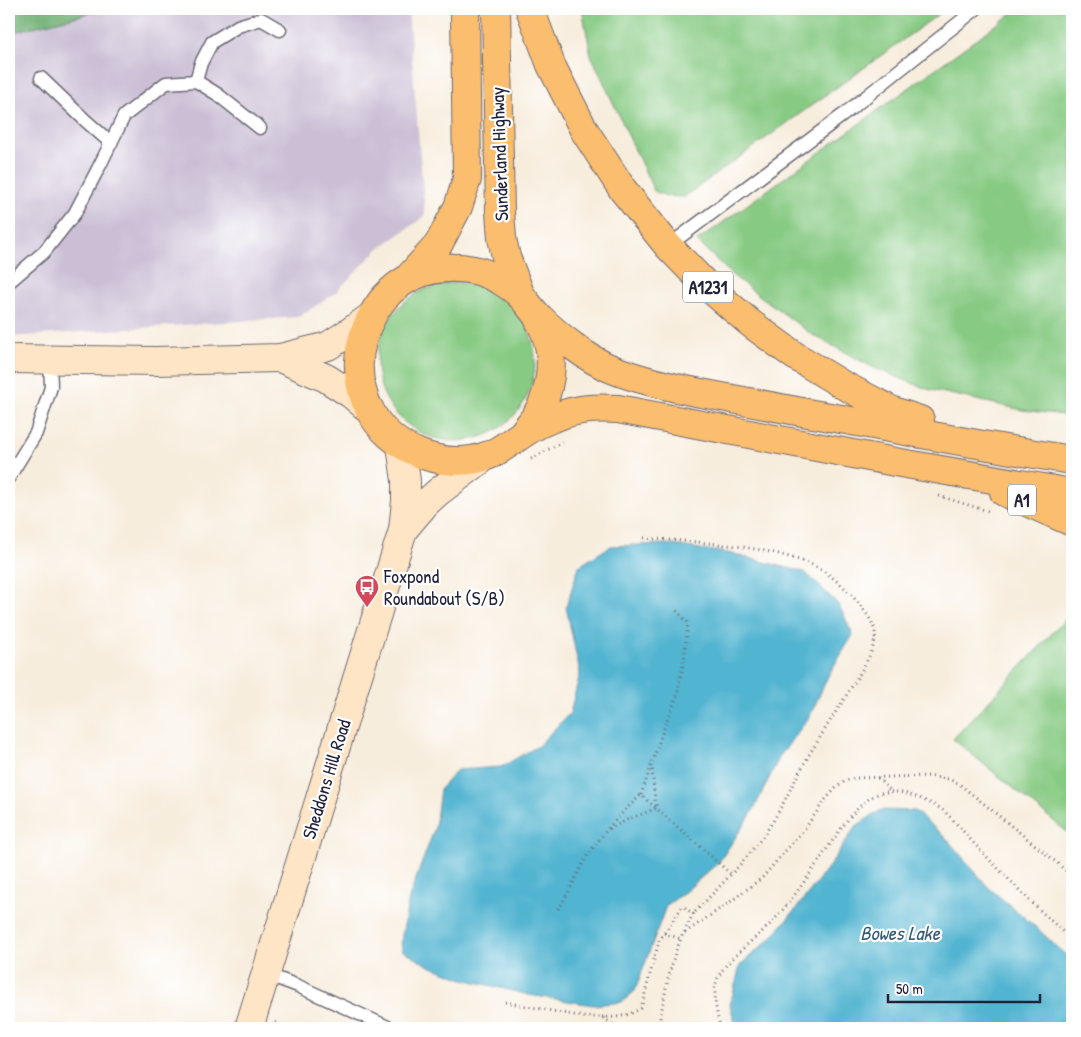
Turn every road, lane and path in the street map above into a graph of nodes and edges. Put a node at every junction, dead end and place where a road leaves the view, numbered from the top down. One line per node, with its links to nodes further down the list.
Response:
1 (466, 9): 11 (highway, Sunderland Highway)
2 (496, 9): 13 (highway, Sunderland Highway / A1231)
3 (530, 9): 10 (highway, A1231)
4 (976, 9): 10 (lane)
5 (280, 30): 7 (lane)
6 (41, 78): 9 (lane)
7 (196, 81): 8 (lane); 9 (lane)
8 (260, 128)
9 (111, 143): 12 (lane)
10 (668, 246): 22 (highway, A1231)
11 (409, 278): 13 (highway); 14 (highway)
12 (9, 282)
13 (529, 305): 19 (highway, Sunderland Highway); 22 (highway, A1231)
14 (372, 316): 15 (street); 18 (highway)
15 (280, 358): 17 (street); 18 (street)
16 (9, 359): 17 (street)
17 (50, 359): 27 (lane)
18 (370, 410): 21 (highway)
19 (522, 434): 23 (highway); 26 (highway)
20 (565, 441): 24 (path)
21 (401, 445): 23 (highway); 32 (street)
22 (998, 447): 25 (highway, A1231)
23 (486, 456): 32 (street)
24 (531, 459)
25 (1072, 460)
26 (974, 476): 28 (highway); 31 (highway, A1)
27 (9, 478)
28 (1072, 493)
29 (931, 494): 30 (path)
30 (991, 512)
31 (1072, 522)
32 (403, 530): 49 (street, Sheddons Hill Road)
33 (644, 538): 41 (path)
34 (676, 610): 35 (path)
35 (652, 765): 38 (path); 39 (path)
36 (878, 778): 37 (path); 42 (path); 46 (path)
37 (892, 792): 48 (path); 56 (path)
38 (641, 795): 39 (path); 40 (path)
39 (657, 808): 40 (path); 41 (path)
40 (607, 830): 43 (path)
41 (732, 874): 44 (path)
42 (1072, 876)
43 (558, 909)
44 (693, 914): 45 (path); 46 (path)
45 (664, 933): 47 (path); 51 (path)
46 (683, 934): 47 (path)
47 (681, 938): 55 (path)
48 (1072, 940)
49 (266, 974): 52 (street, Sheddons Hill Road); 53 (lane)
50 (505, 1002): 51 (path)
51 (602, 1018): 54 (path)
52 (249, 1028)
53 (390, 1028)
54 (618, 1028)
55 (658, 1028)
56 (720, 1028)

